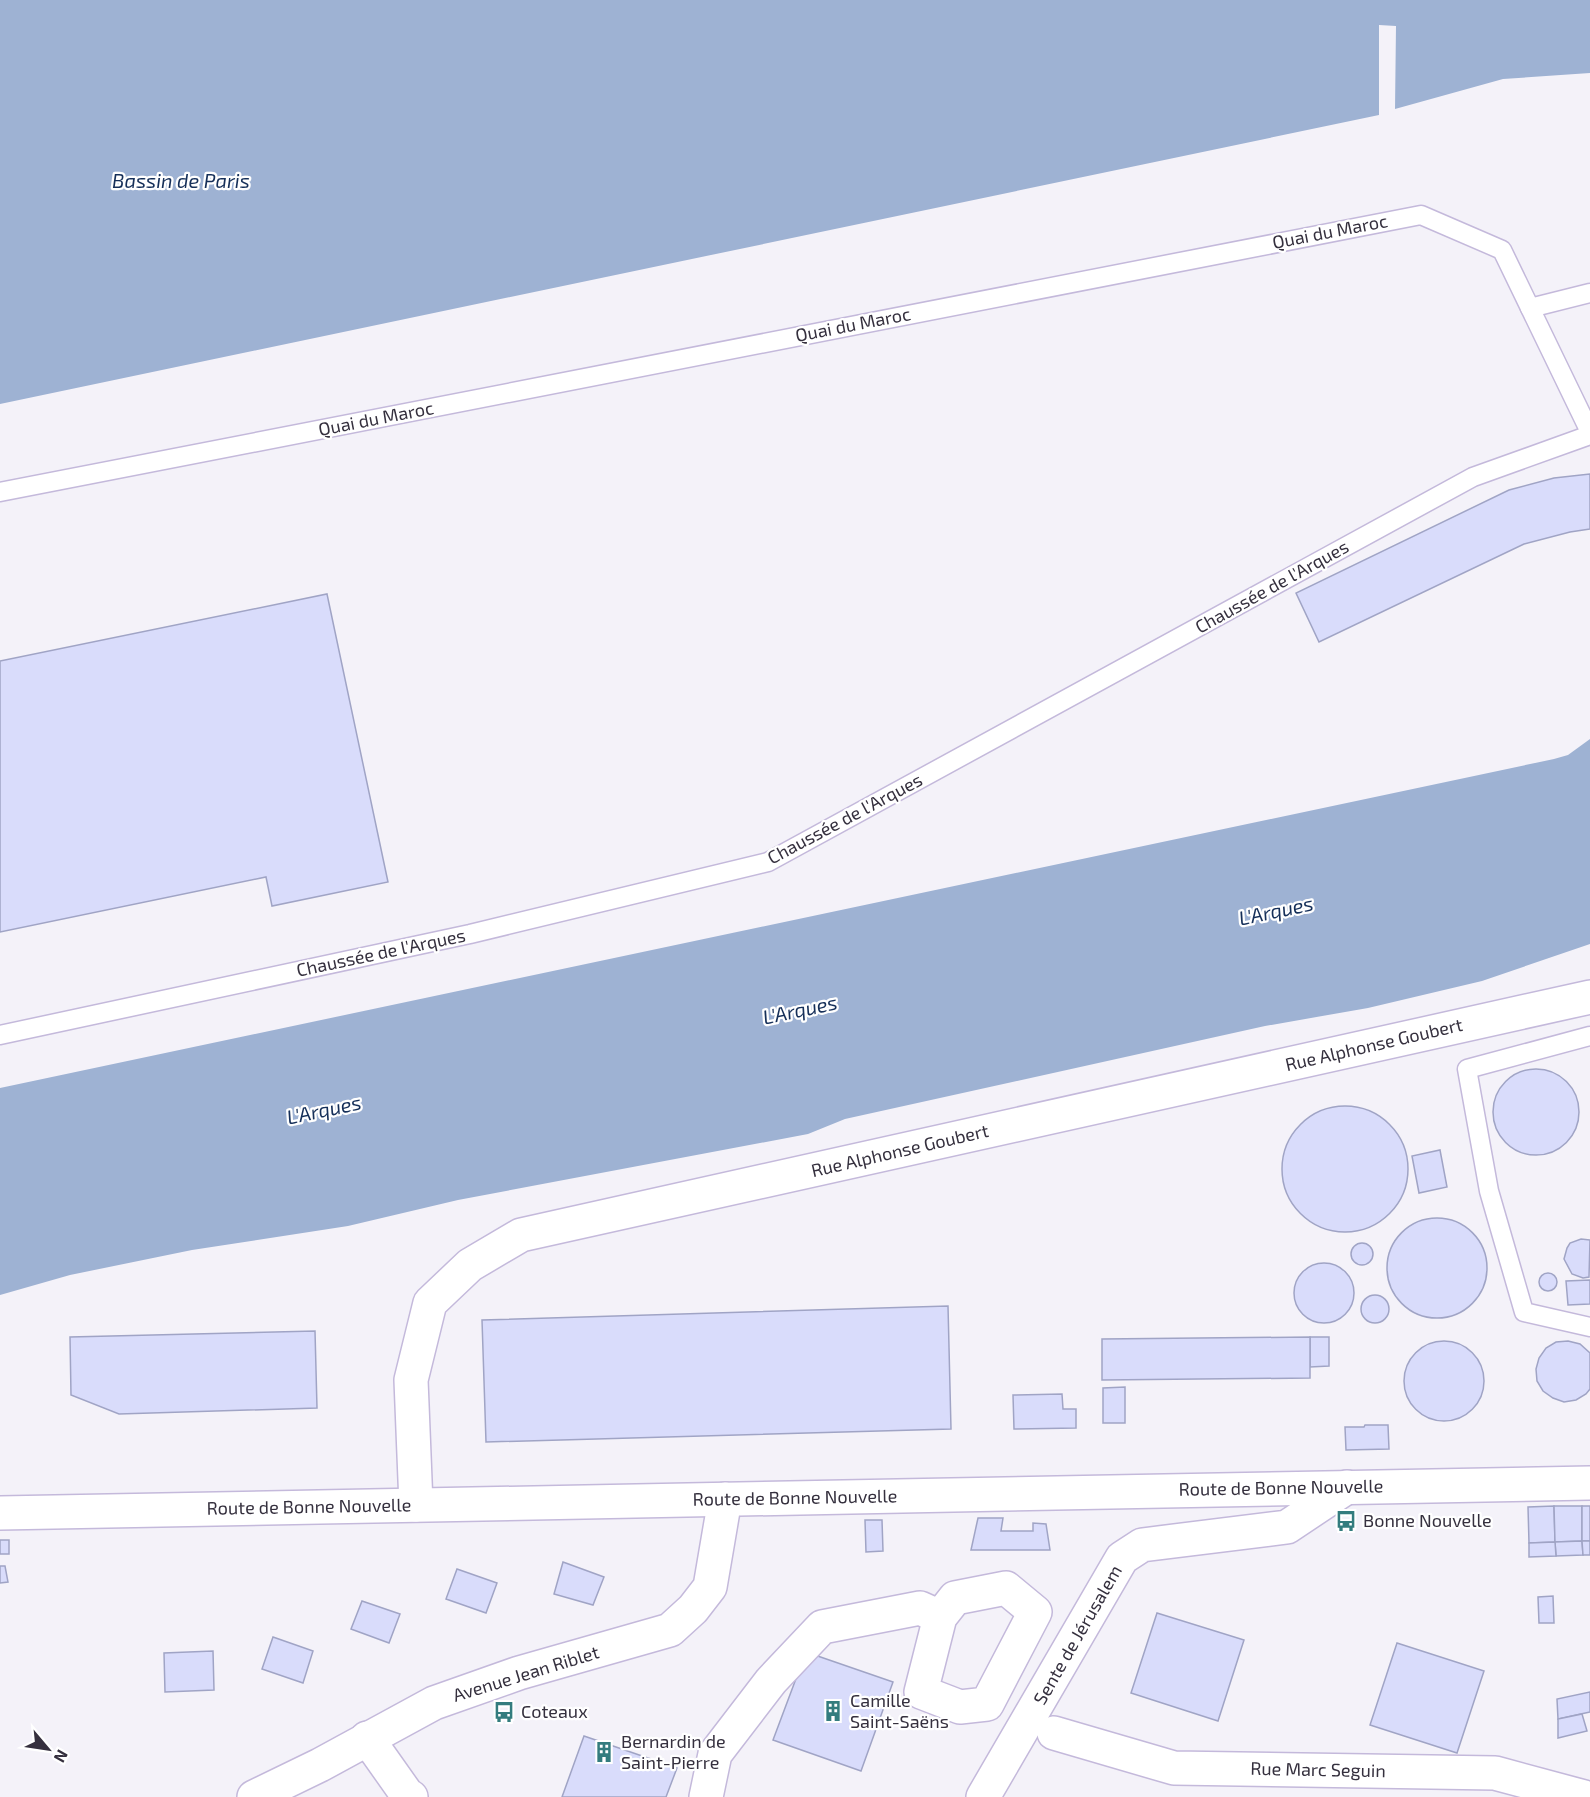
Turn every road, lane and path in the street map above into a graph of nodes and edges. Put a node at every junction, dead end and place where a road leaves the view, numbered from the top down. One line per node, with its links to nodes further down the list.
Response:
1 (1590, 293): 2 (lane)
2 (1530, 308): 3 (lane, Quai du Maroc); 4 (lane, Quai du Maroc)
3 (1590, 434): 6 (lane, Chaussée de l'Arques)
4 (0, 492)
5 (1590, 997): 12 (street, Rue Alphonse Goubert)
6 (0, 1035)
7 (1590, 1036): 8 (lane)
8 (1590, 1327)
9 (1590, 1483): 10 (street, Route de Bonne Nouvelle)
10 (1347, 1487): 11 (street, Route de Bonne Nouvelle); 20 (street, Sente de Jérusalem)
11 (725, 1499): 12 (street, Route de Bonne Nouvelle); 16 (street, Avenue Jean Riblet)
12 (416, 1505): 13 (street, Route de Bonne Nouvelle)
13 (0, 1513)
14 (940, 1617): 19 (street)
15 (1054, 1733): 21 (street, Rue Marc Seguin)
16 (367, 1738): 17 (street, Avenue Jean Riblet); 18 (street)
17 (254, 1797)
18 (411, 1797)
19 (706, 1797)
20 (983, 1797)
21 (1584, 1797)

